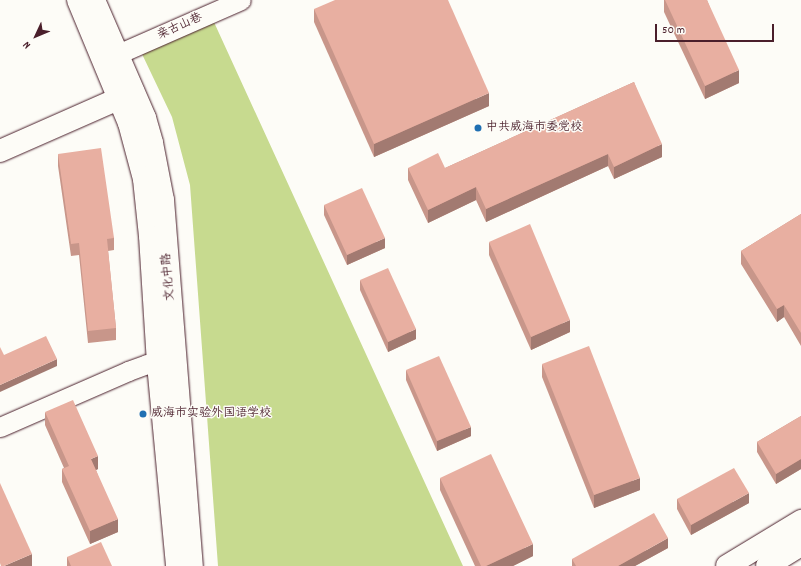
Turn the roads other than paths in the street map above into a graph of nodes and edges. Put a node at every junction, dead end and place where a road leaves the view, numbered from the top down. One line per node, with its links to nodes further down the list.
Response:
1 (78, 0): 5 (main road)
2 (94, 0): 4 (main road, 文化中路)
3 (241, 0): 4 (street, 亲古山巷)
4 (118, 54): 5 (main road, 文化中路)
5 (126, 95): 6 (main road); 7 (main road, 文化中路)
6 (0, 151)
7 (167, 362): 8 (street); 11 (main road); 12 (main road, 文化中路)
8 (0, 427)
9 (801, 521): 13 (main road)
10 (801, 545): 14 (main road)
11 (177, 566)
12 (192, 566)
13 (727, 566)
14 (767, 566)

